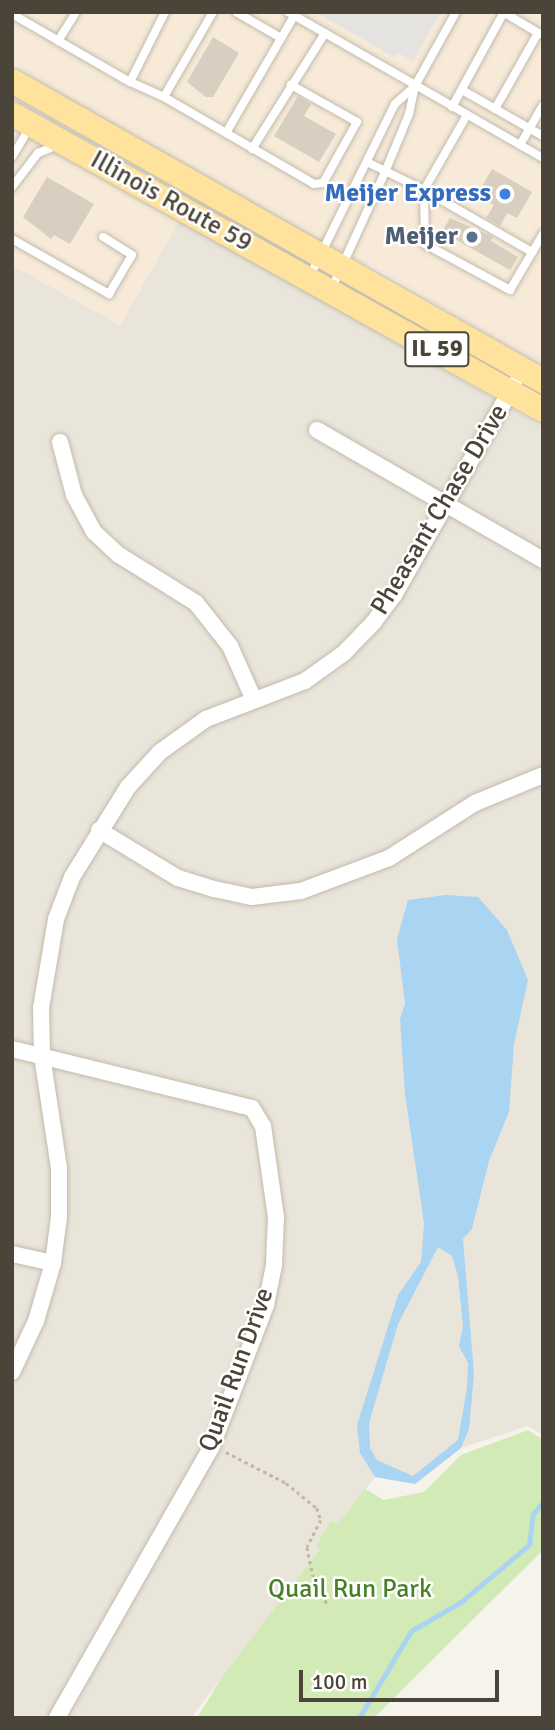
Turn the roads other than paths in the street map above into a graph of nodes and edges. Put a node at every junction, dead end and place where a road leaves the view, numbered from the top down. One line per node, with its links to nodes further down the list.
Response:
1 (76, 12): 12 (lane)
2 (213, 12): 18 (lane)
3 (236, 12): 11 (lane)
4 (456, 12): 16 (lane)
5 (503, 12): 10 (lane); 17 (lane)
6 (163, 13): 14 (lane)
7 (17, 14): 12 (lane)
8 (291, 14): 9 (lane); 11 (lane)
9 (325, 33): 15 (lane); 16 (lane)
10 (540, 34): 21 (lane)
11 (281, 38): 26 (lane)
12 (58, 41): 14 (lane)
13 (12, 81): 24 (main road, Illinois Route 59 / IL 59)
14 (130, 82): 18 (lane)
15 (291, 85): 30 (lane); 30 (lane)
16 (415, 86): 20 (lane); 33 (lane); 34 (lane)
17 (462, 90): 20 (lane); 21 (lane)
18 (164, 97): 26 (lane)
19 (543, 105): 25 (lane)
20 (452, 107): 22 (lane)
21 (495, 109): 25 (lane)
22 (467, 115): 29 (lane); 36 (lane)
23 (22, 119): 24 (main road); 28 (main road, Illinois Route 59 / IL 59); 31 (lane)
24 (84, 124): 41 (main road, Illinois Route 59 / IL 59)
25 (529, 128): 27 (lane); 29 (lane)
26 (226, 133): 30 (lane)
27 (543, 136)
28 (66, 144): 35 (lane); 43 (main road, Illinois Route 59 / IL 59)
29 (520, 145): 32 (lane)
30 (252, 149)
31 (12, 157)
32 (543, 158)
33 (369, 163): 34 (lane); 41 (lane)
34 (385, 172): 36 (lane); 42 (lane)
35 (12, 187)
36 (424, 190): 40 (lane); 40 (lane)
37 (543, 234): 40 (lane)
38 (103, 237): 39 (lane)
39 (12, 239)
40 (532, 252)
41 (321, 256): 42 (main road, IL 59); 43 (lane)
42 (343, 267): 44 (lane); 45 (main road, IL 59)
43 (309, 278): 44 (main road, Illinois Route 59 / IL 59)
44 (331, 290): 46 (main road, IL 59)
45 (533, 375): 46 (street, Pheasant Chase Drive)
46 (510, 391): 47 (main road, IL 59); 50 (street, Pheasant Chase Drive)
47 (543, 410)
48 (317, 430): 50 (street)
49 (60, 442): 52 (street)
50 (446, 503): 51 (street); 52 (street, Pheasant Chase Drive)
51 (543, 559)
52 (254, 700): 54 (street, Pheasant Chase Drive)
53 (543, 775): 54 (street)
54 (99, 830): 56 (street, Pheasant Chase Drive)
55 (12, 1049): 56 (street, Quail Run Drive)
56 (42, 1055): 58 (street, Pheasant Chase Drive); 60 (street, Quail Run Drive)
57 (12, 1254): 58 (street)
58 (52, 1263): 59 (street, Pheasant Chase Drive)
59 (12, 1371)
60 (57, 1718)

